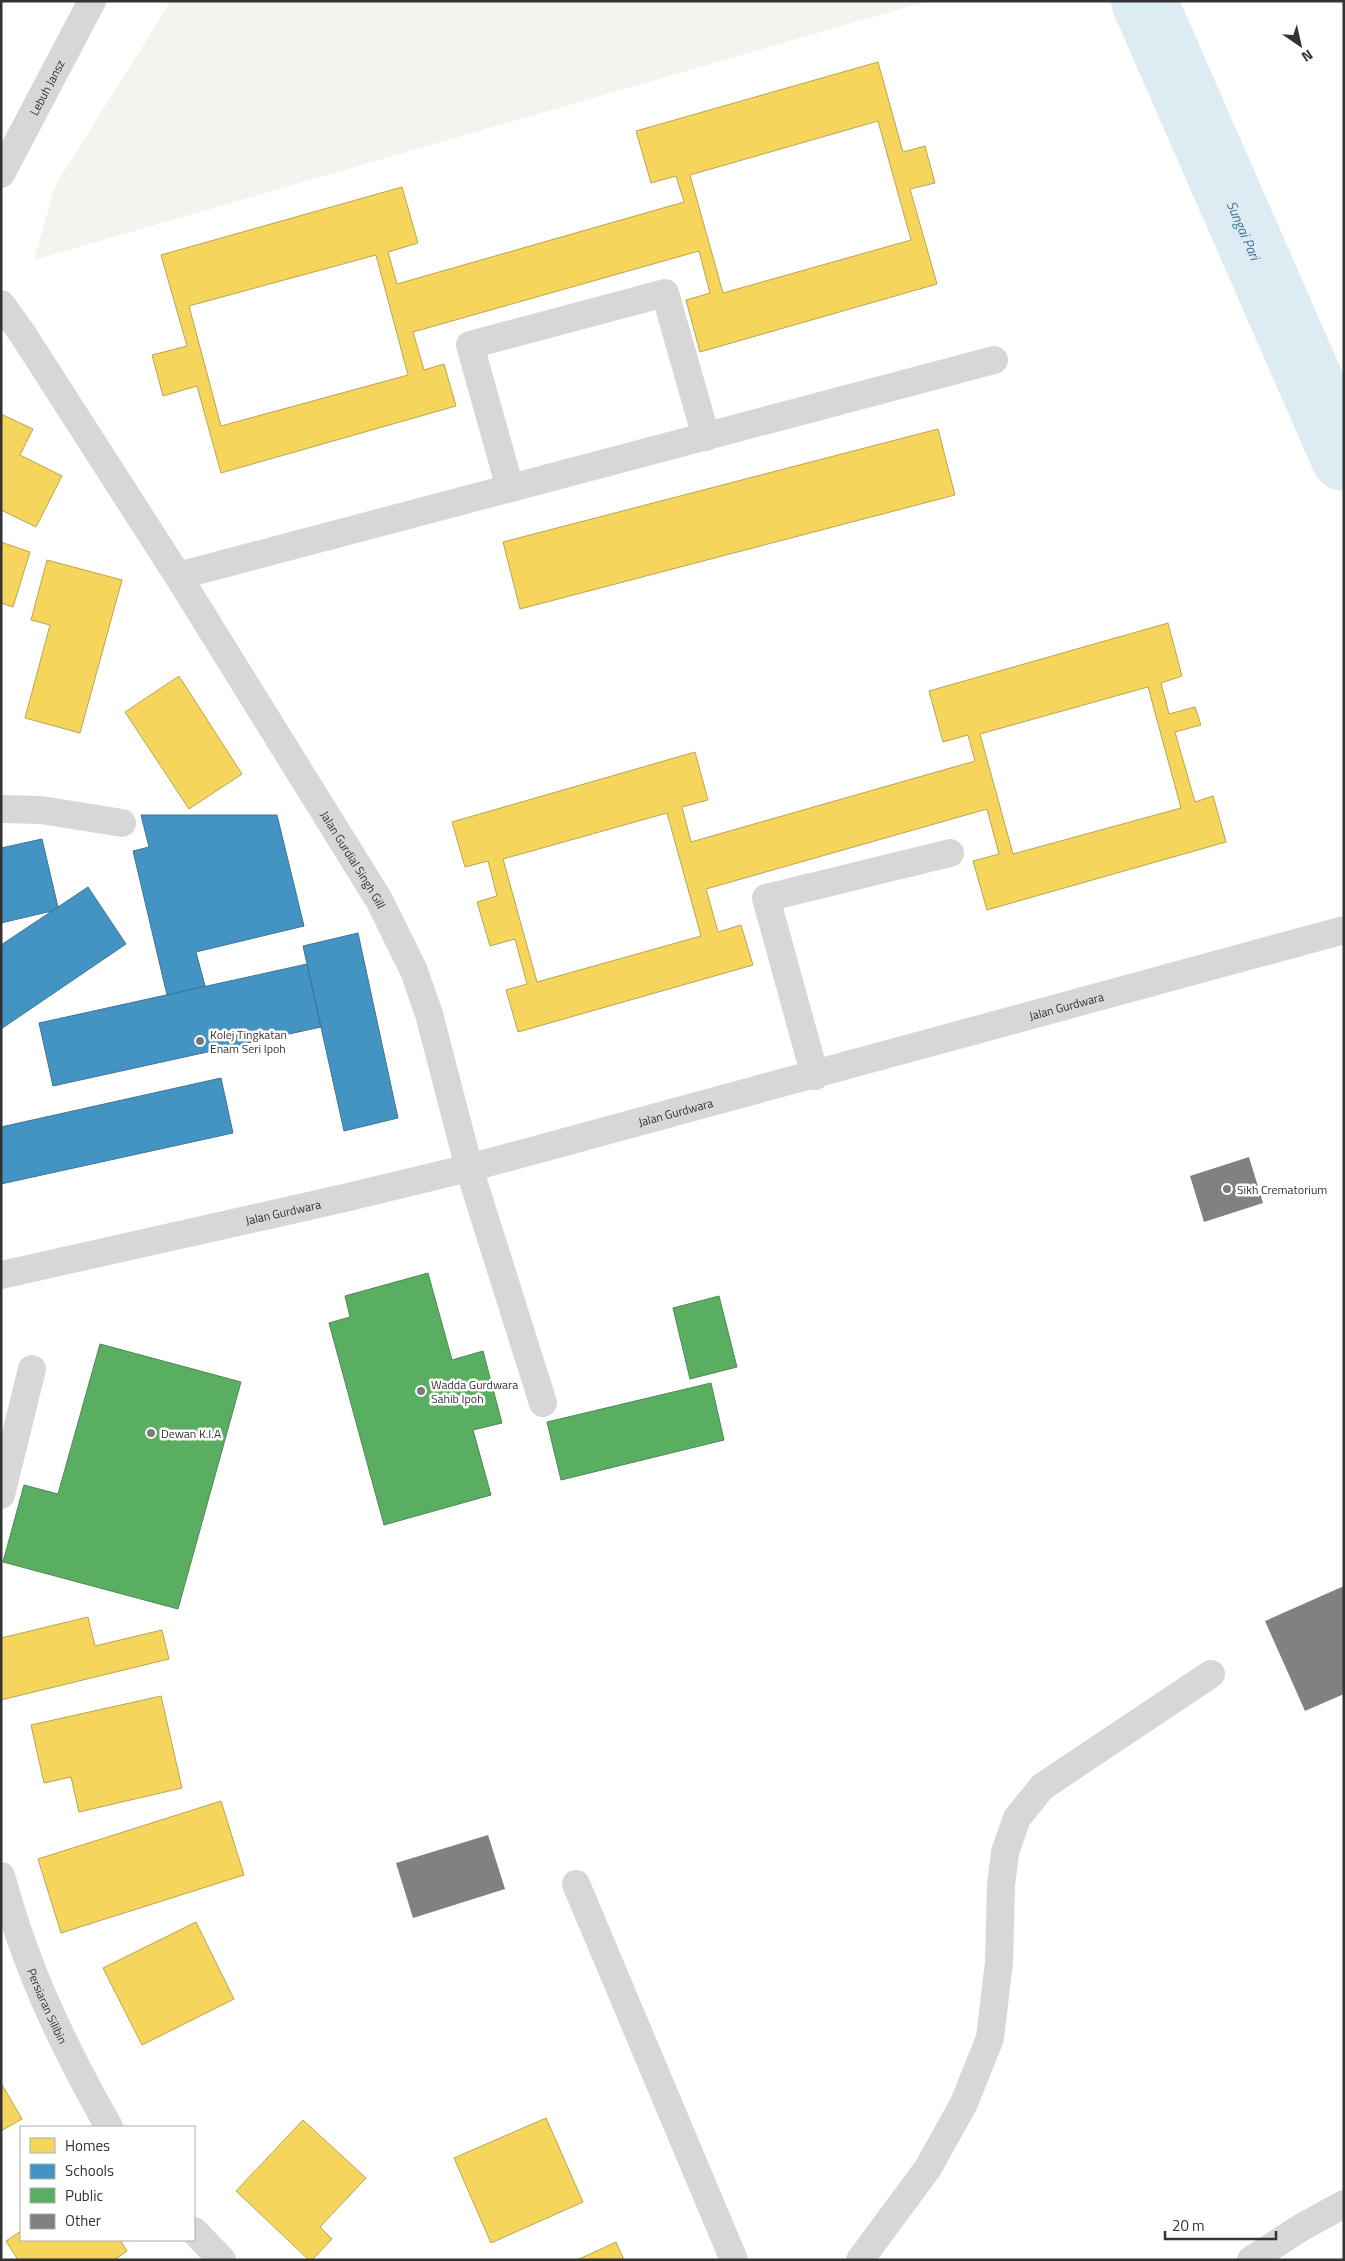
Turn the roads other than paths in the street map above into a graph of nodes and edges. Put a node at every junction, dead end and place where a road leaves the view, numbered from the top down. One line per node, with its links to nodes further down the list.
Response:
1 (92, 1): 2 (street, Lebuh Jansz)
2 (1, 174)
3 (1, 304): 7 (street, Jalan Gurdial Singh Gill)
4 (994, 360): 5 (street)
5 (706, 437): 6 (street); 6 (street)
6 (510, 488): 7 (street)
7 (178, 576): 13 (street, Jalan Gurdial Singh Gill)
8 (1, 809): 9 (street)
9 (122, 823)
10 (950, 853): 12 (street)
11 (1344, 930): 12 (street, Jalan Gurdwara)
12 (815, 1076): 13 (street, Jalan Gurdwara)
13 (469, 1168): 14 (street, Jalan Gurdwara); 16 (street, Jalan Gurdial Singh Gill)
14 (1, 1275)
15 (32, 1368): 17 (street)
16 (543, 1403)
17 (1, 1495)
18 (1211, 1674): 26 (street)
19 (1, 1876): 21 (street, Persiaran Silibin)
20 (576, 1884): 25 (street)
21 (108, 2126)
22 (1344, 2204): 27 (street)
23 (195, 2232): 24 (street)
24 (222, 2260)
25 (734, 2260)
26 (860, 2260)
27 (1250, 2260)

